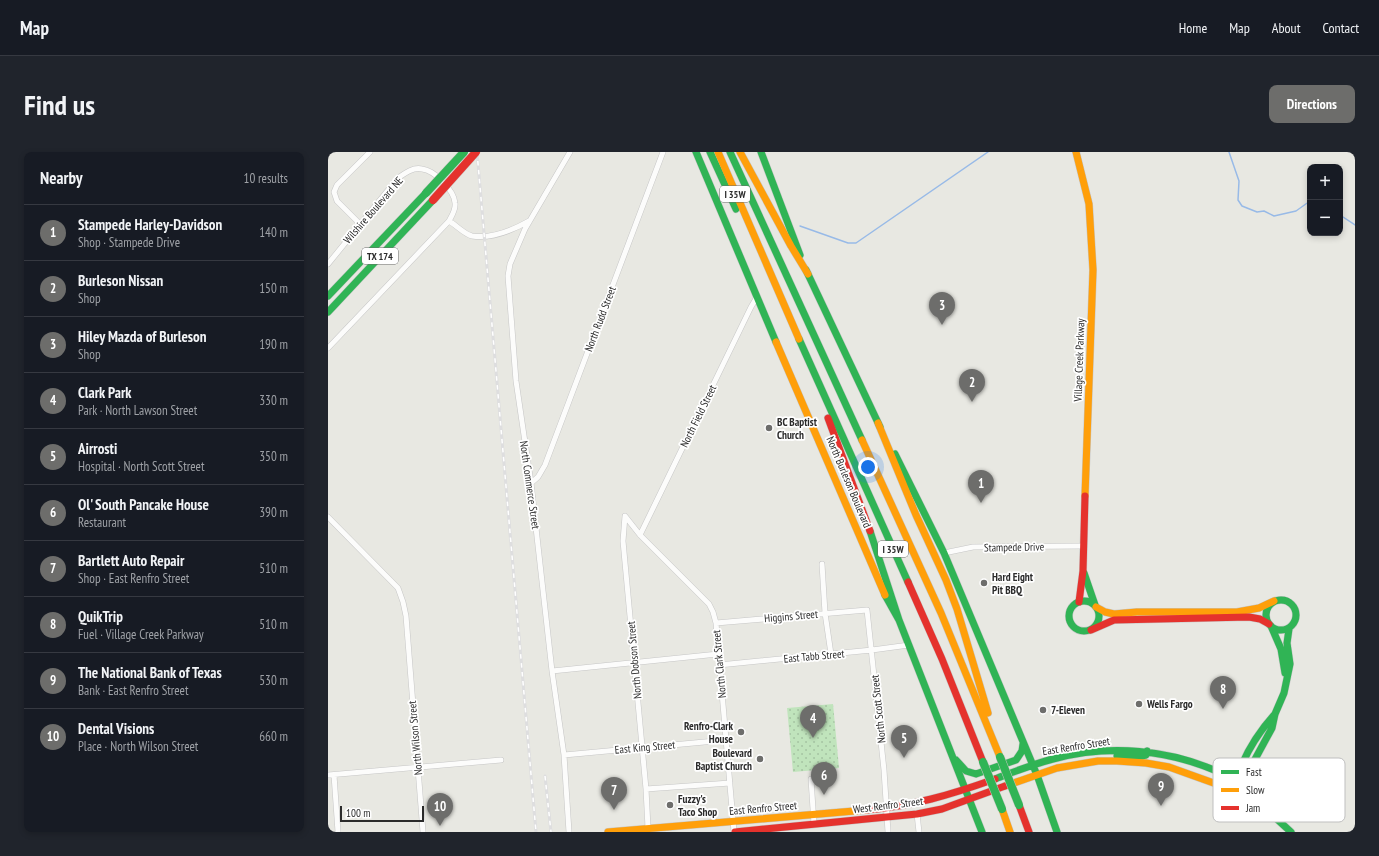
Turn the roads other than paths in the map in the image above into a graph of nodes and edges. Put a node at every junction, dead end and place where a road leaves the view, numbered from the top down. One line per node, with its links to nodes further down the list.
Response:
1 (370, 152): 15 (street)
2 (464, 152): 19 (main road, bridge)
3 (476, 152): 21 (main road, TX 174, bridge)
4 (570, 152): 14 (street, North Commerce Street)
5 (663, 152): 25 (street, North Rudd Street)
6 (696, 152): 20 (main road, North Burleson Boulevard)
7 (710, 152): 16 (main road)
8 (718, 152): 16 (main road, I 35W)
9 (730, 152): 56 (main road, I 35W)
10 (740, 152): 18 (main road)
11 (761, 152): 18 (main road)
12 (1076, 152): 28 (main road, Village Creek Parkway)
13 (449, 221): 14 (street); 15 (street, Wilshire Boulevard NE); 23 (street, Wilshire Boulevard NE)
14 (530, 221): 25 (street, North Commerce Street)
15 (360, 224): 17 (street, Wilshire Boulevard NE)
16 (753, 235): 22 (main road, I 35W)
17 (328, 264)
18 (808, 274): 24 (main road)
19 (328, 296)
20 (757, 297): 27 (street, North Field Street); 37 (main road, North Burleson Boulevard)
21 (328, 312)
22 (798, 337): 37 (main road); 87 (main road, I 35W, bridge)
23 (328, 348)
24 (878, 423): 29 (main road); 56 (main road)
25 (531, 483): 48 (street, North Commerce Street)
26 (328, 517): 61 (street, North Wilson Street)
27 (640, 535): 38 (street, North Clark Street); 46 (street, North Dobson Street)
28 (1084, 546): 29 (street, Stampede Drive); 31 (main road, Village Creek Parkway)
29 (944, 553): 51 (main road)
30 (822, 564): 36 (street)
31 (1083, 571): 33 (main road, Village Creek Parkway); 34 (main road, Village Creek Parkway)
32 (1274, 601): 34 (main road); 39 (main road); 40 (main road)
33 (1079, 602): 34 (main road); 41 (main road, Village Creek Parkway)
34 (1096, 606): 41 (main road, Village Creek Parkway)
35 (867, 610): 36 (street, Higgins Street); 43 (street, North Scott Street)
36 (825, 613): 38 (street, Higgins Street); 45 (street)
37 (899, 620): 42 (main road, North Burleson Boulevard)
38 (716, 623): 44 (street, North Clark Street)
39 (1270, 625): 40 (main road); 41 (main road); 49 (main road)
40 (1288, 629): 49 (main road)
41 (1091, 630)
42 (909, 645): 43 (street, East Tabb Street); 55 (main road, North Burleson Boulevard)
43 (872, 650): 45 (street, East Tabb Street); 71 (street, North Scott Street)
44 (718, 654): 46 (street); 47 (street, North Clark Street)
45 (831, 654): 47 (street, East Tabb Street)
46 (634, 663): 48 (street); 52 (street, North Dobson Street)
47 (719, 665): 50 (street, North Clark Street)
48 (552, 671): 54 (street, North Commerce Street)
49 (1286, 679): 57 (main road)
50 (726, 740): 52 (street, East King Street); 66 (street, North Clark Street)
51 (1023, 743): 55 (main road); 60 (main road)
52 (642, 748): 54 (street, East King Street); 68 (street, North Dobson Street)
53 (1147, 751): 59 (main road); 60 (main road, East Renfro Street); 62 (main road, East Renfro Street)
54 (564, 755): 81 (street, North Commerce Street)
55 (953, 757): 69 (main road, North Burleson Boulevard)
56 (1000, 757): 88 (main road, I 35W, bridge)
57 (1256, 758)
58 (501, 760): 61 (street)
59 (1098, 761): 64 (main road, East Renfro Street); 67 (main road, East Renfro Street)
60 (1032, 765): 64 (main road); 69 (main road)
61 (417, 768): 63 (street); 80 (street, North Wilson Street)
62 (1213, 771)
63 (331, 775): 79 (street)
64 (1037, 775): 70 (main road, West Renfro Street); 89 (main road)
65 (811, 779): 72 (street)
66 (730, 783): 68 (street); 75 (street, North Clark Street)
67 (1213, 783)
68 (646, 789): 78 (street, North Dobson Street)
69 (965, 789): 70 (main road, North Burleson Boulevard); 71 (main road, East Renfro Street)
70 (969, 799): 73 (main road, West Renfro Street); 86 (main road, North Burleson Boulevard)
71 (886, 808): 72 (main road, East Renfro Street); 74 (street, North Scott Street)
72 (813, 814): 75 (main road, East Renfro Street); 77 (street)
73 (917, 814): 74 (main road, West Renfro Street); 85 (street)
74 (886, 817): 77 (main road, West Renfro Street); 84 (street, North Scott Street)
75 (733, 821): 78 (main road, East Renfro Street); 83 (street, North Clark Street)
76 (1280, 822): 90 (main road, East Renfro Street)
77 (814, 824): 83 (main road, West Renfro Street)
78 (648, 830): 82 (main road, East Renfro Street)
79 (338, 832)
80 (423, 832)
81 (569, 832)
82 (608, 832)
83 (735, 832)
84 (888, 832)
85 (919, 832)
86 (982, 832)
87 (1010, 832)
88 (1029, 832)
89 (1057, 832)
90 (1291, 832)

